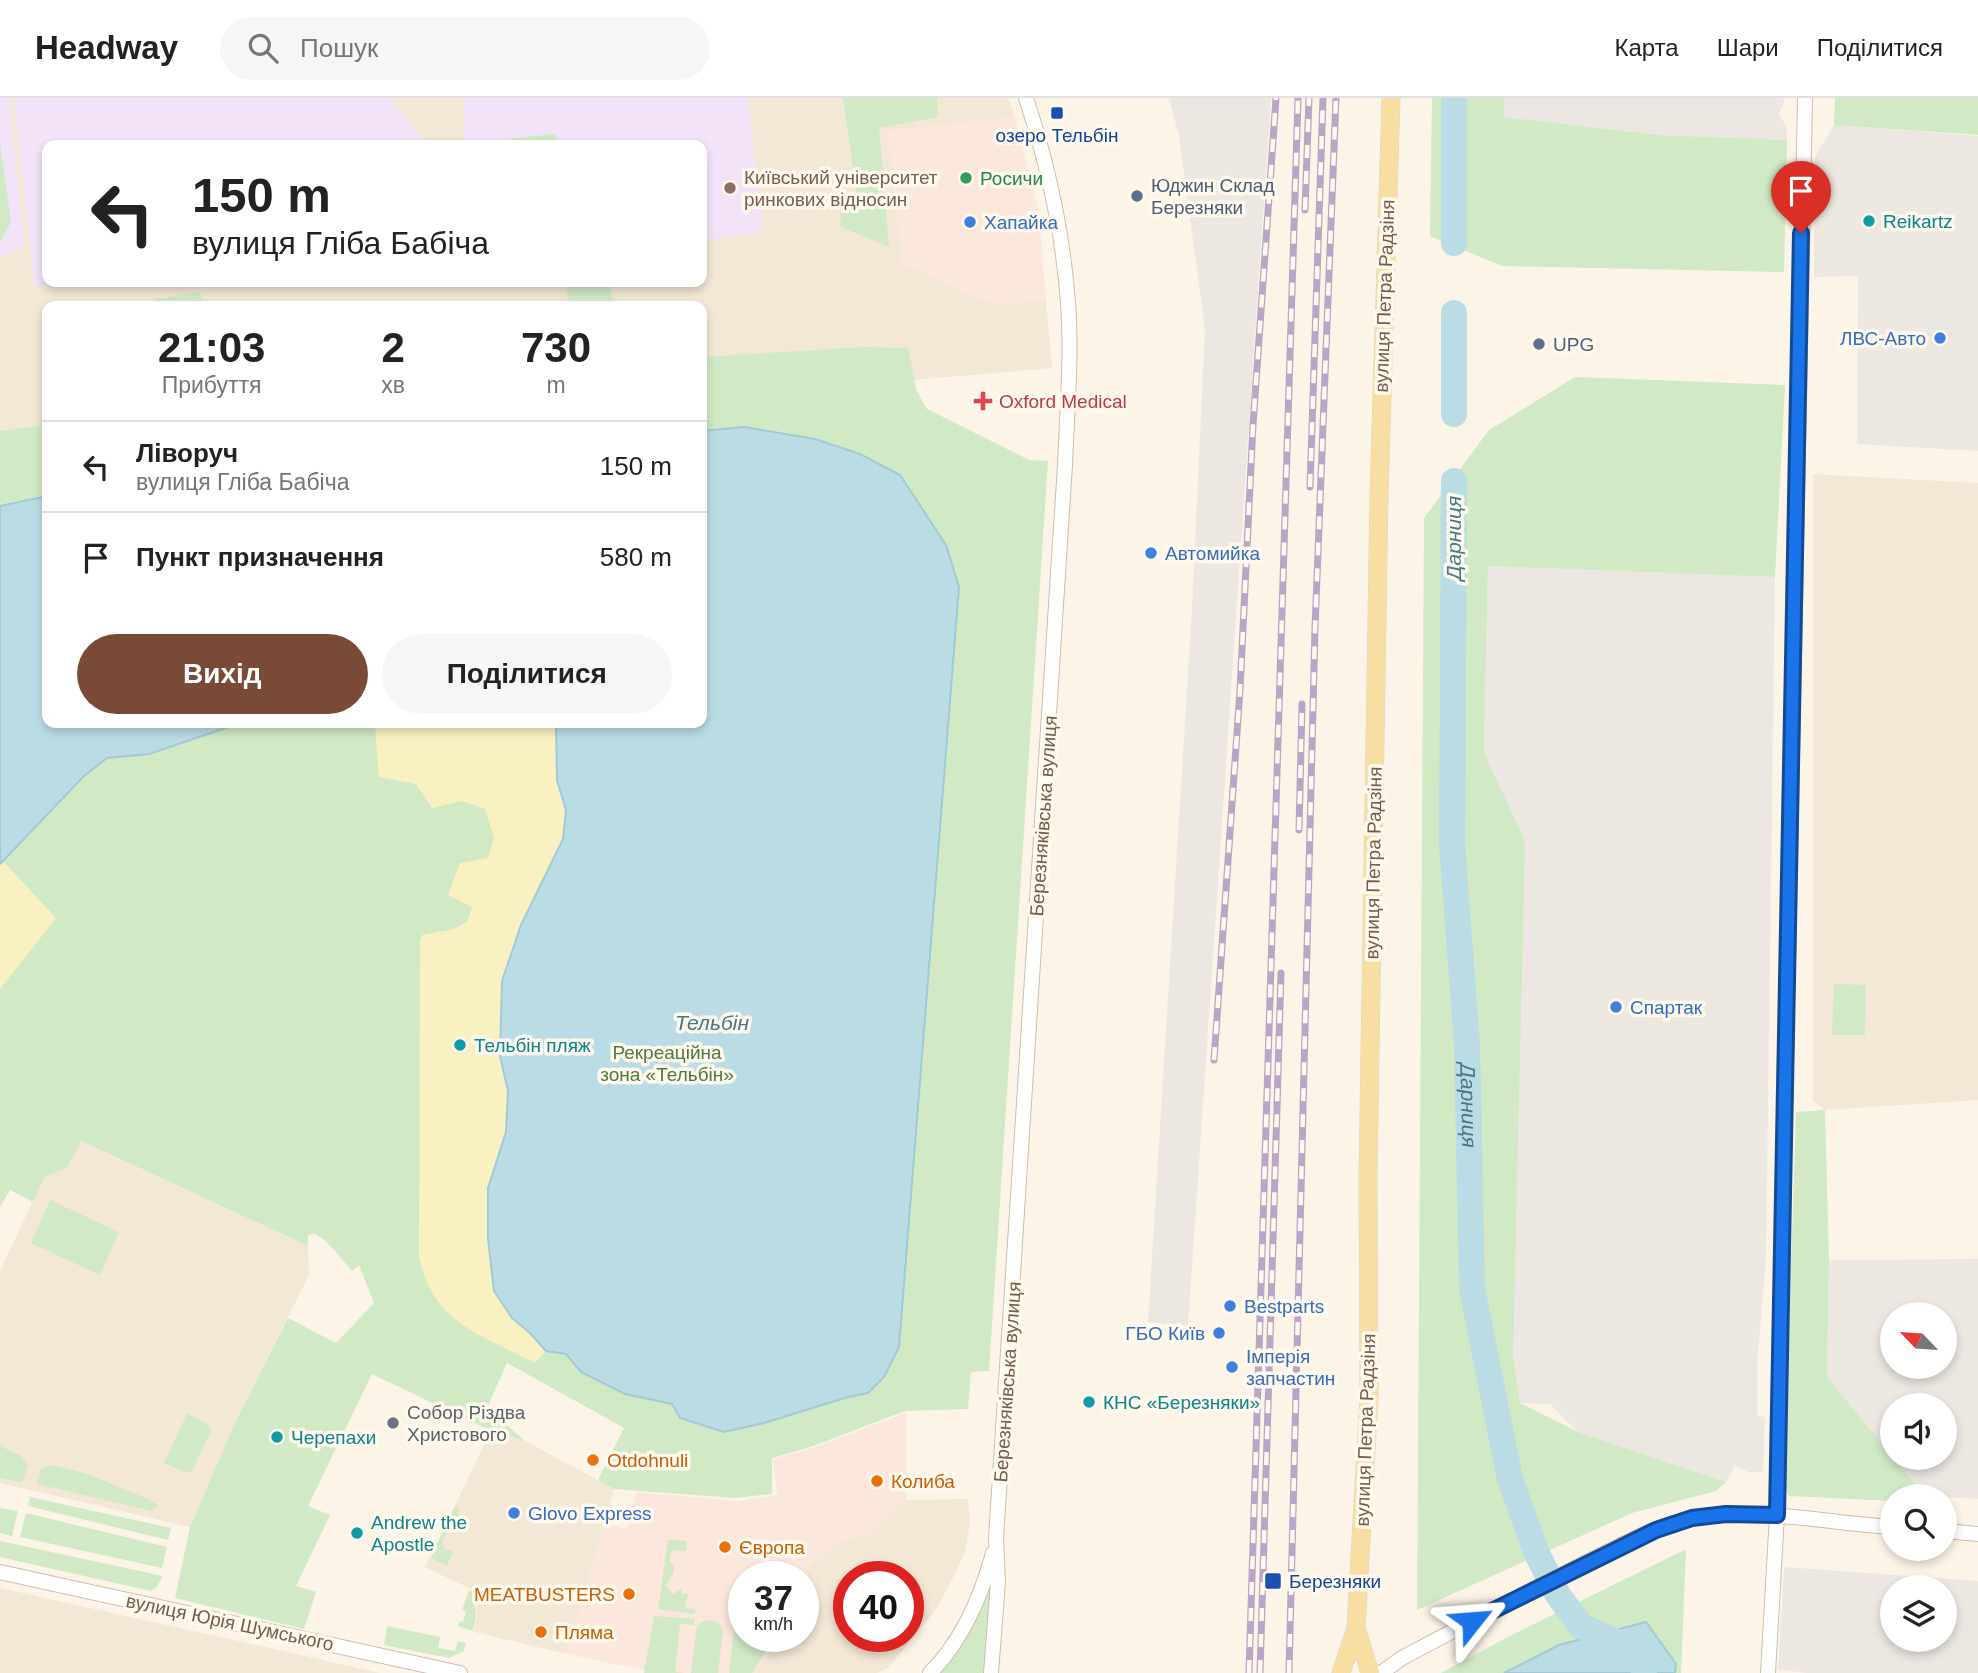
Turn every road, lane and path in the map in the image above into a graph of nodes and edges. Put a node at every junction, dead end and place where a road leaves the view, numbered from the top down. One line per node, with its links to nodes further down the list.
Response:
1 (1026, 98): 8 (street, Березняківська вулиця)
2 (1391, 98): 10 (main road, вулиця Петра Радзіня)
3 (1805, 98): 4 (street)
4 (1777, 1515): 5 (street); 16 (street); 17 (street)
5 (1880, 1526)
6 (1957, 1532): 7 (street)
7 (1978, 1534)
8 (996, 1538): 12 (street, Березняківська вулиця); 13 (street, Березняківська вулиця)
9 (0, 1572): 11 (street, вулиця Юрія Шумського)
10 (1356, 1628): 14 (main road, вулиця Петра Радзіня); 15 (main road, вулиця Петра Радзіня)
11 (460, 1673)
12 (930, 1673)
13 (991, 1673)
14 (1341, 1673)
15 (1370, 1673)
16 (1381, 1673)
17 (1768, 1673)

